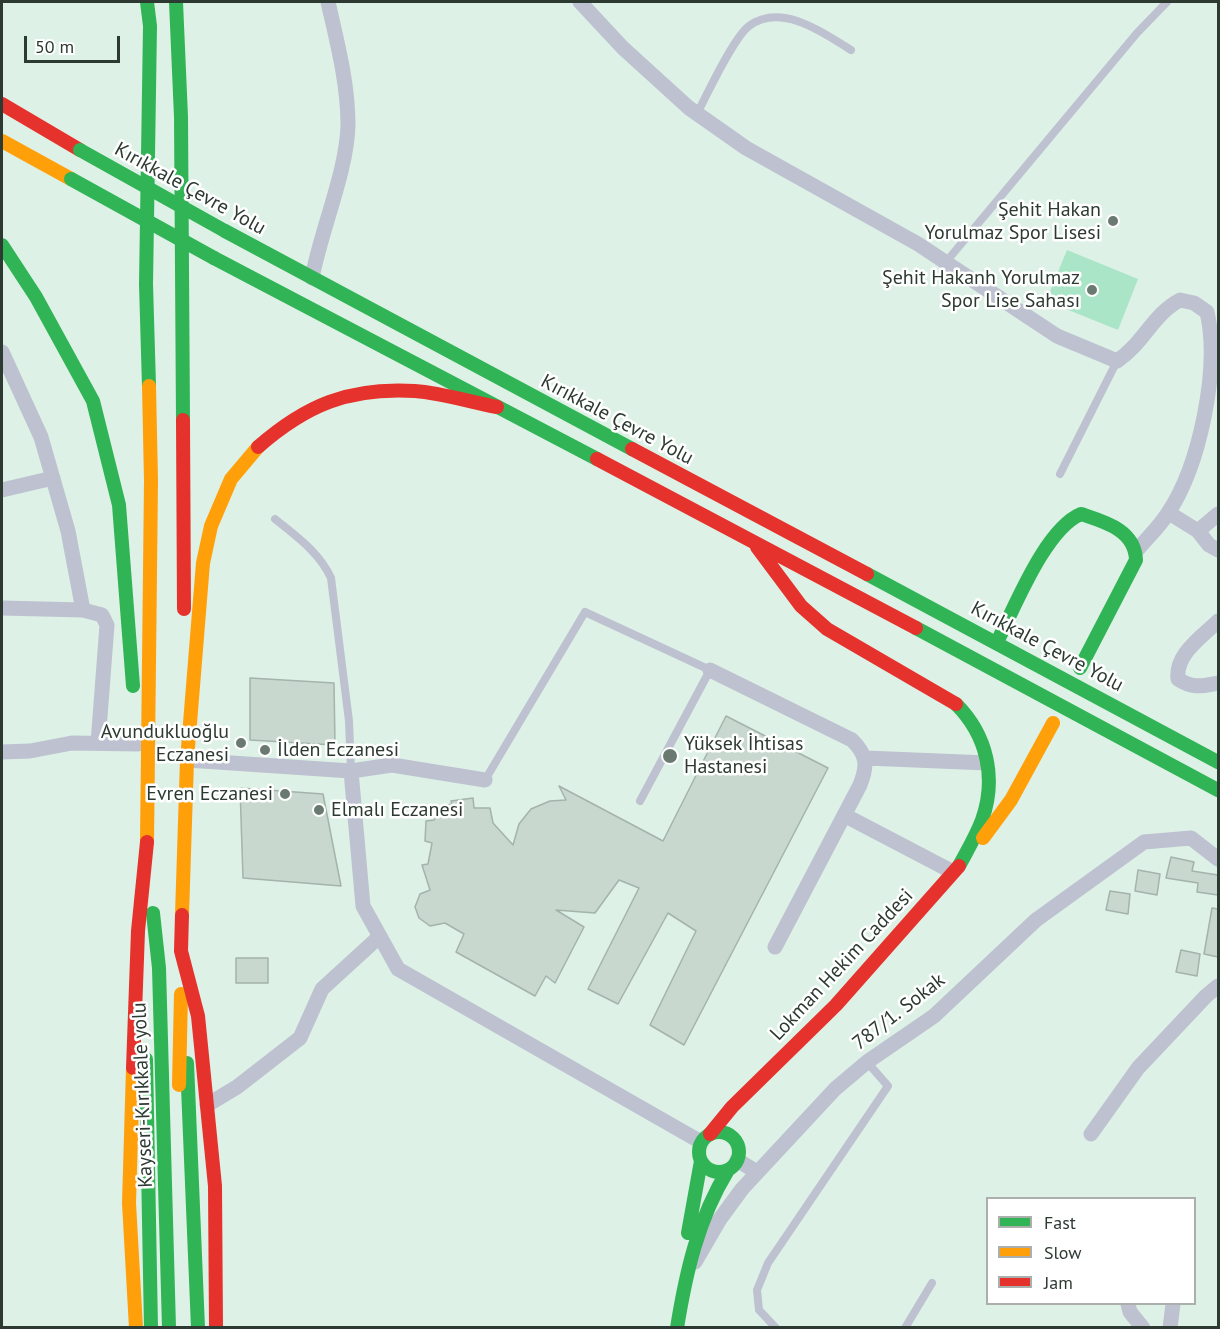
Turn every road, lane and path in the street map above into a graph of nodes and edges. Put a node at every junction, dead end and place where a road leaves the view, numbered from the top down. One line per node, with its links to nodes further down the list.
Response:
1 (147, 2): 50 (main road)
2 (176, 2): 40 (main road)
3 (328, 2): 14 (street)
4 (580, 2): 9 (street)
5 (1167, 2): 13 (lane)
6 (851, 50): 9 (lane)
7 (2, 95): 10 (main road)
8 (2, 104): 10 (main road, Kırıkkale Çevre Yolu)
9 (697, 114): 13 (street)
10 (29, 120): 14 (main road, Kırıkkale Çevre Yolu, bridge)
11 (2, 141): 17 (main road, bridge)
12 (2, 245): 37 (main road)
13 (946, 262): 16 (street)
14 (312, 278): 31 (main road, Kırıkkale Çevre Yolu)
15 (2, 352): 19 (street)
16 (1117, 361): 18 (lane); 21 (street)
17 (497, 406): 25 (main road); 40 (main road)
18 (1060, 474)
19 (53, 478): 20 (street); 29 (street)
20 (2, 490)
21 (1168, 513): 24 (street); 26 (street)
22 (1218, 514): 24 (street)
23 (275, 519): 44 (lane)
24 (1198, 531): 27 (street)
25 (751, 539): 43 (main road); 46 (main road)
26 (1138, 549): 31 (main road); 32 (main road)
27 (1218, 550)
28 (2, 608): 29 (street)
29 (83, 610): 36 (street)
30 (1218, 621): 34 (street)
31 (997, 642): 42 (main road, Kırıkkale Çevre Yolu)
32 (1080, 668)
33 (710, 670): 39 (street); 45 (lane); 47 (lane)
34 (1218, 683)
35 (1053, 723): 41 (main road)
36 (98, 743): 37 (street); 38 (street)
37 (138, 744): 50 (main road)
38 (2, 752)
39 (866, 758): 43 (street); 48 (street)
40 (187, 760): 44 (street); 55 (main road)
41 (1031, 762): 43 (main road); 51 (main road)
42 (1218, 762)
43 (987, 763): 51 (main road)
44 (351, 771): 45 (street); 53 (street)
45 (484, 780)
46 (1218, 790)
47 (639, 801)
48 (844, 815): 51 (street); 54 (street)
49 (1218, 859): 57 (street, 787/1. Sokak)
50 (147, 861): 52 (main road); 73 (main road, Kayseri-Kırıkkale yolu)
51 (956, 869): 58 (main road, Lokman Hekim Caddesi)
52 (138, 931): 71 (main road); 72 (main road)
53 (380, 936): 59 (street); 61 (street)
54 (775, 947)
55 (182, 951): 59 (main road); 74 (main road, Kayseri-Kırıkkale yolu); 75 (main road)
56 (1218, 986): 60 (street)
57 (867, 1062): 65 (street, 787/1. Sokak); 78 (lane)
58 (753, 1089): 61 (main road); 62 (main road)
59 (207, 1105): 76 (main road)
60 (1091, 1134)
61 (706, 1138): 62 (main road); 63 (main road)
62 (733, 1138): 64 (main road)
63 (701, 1161): 64 (main road); 66 (main road)
64 (732, 1165): 65 (street); 66 (main road)
65 (757, 1172): 67 (street, 787/1. Sokak)
66 (687, 1264): 67 (main road)
67 (683, 1282): 77 (main road)
68 (932, 1283): 79 (lane)
69 (1128, 1305): 80 (street)
70 (1173, 1305): 81 (street)
71 (136, 1328)
72 (151, 1328)
73 (169, 1328)
74 (184, 1328)
75 (198, 1328)
76 (216, 1328)
77 (677, 1328)
78 (776, 1328)
79 (904, 1328)
80 (1143, 1328)
81 (1170, 1328)

